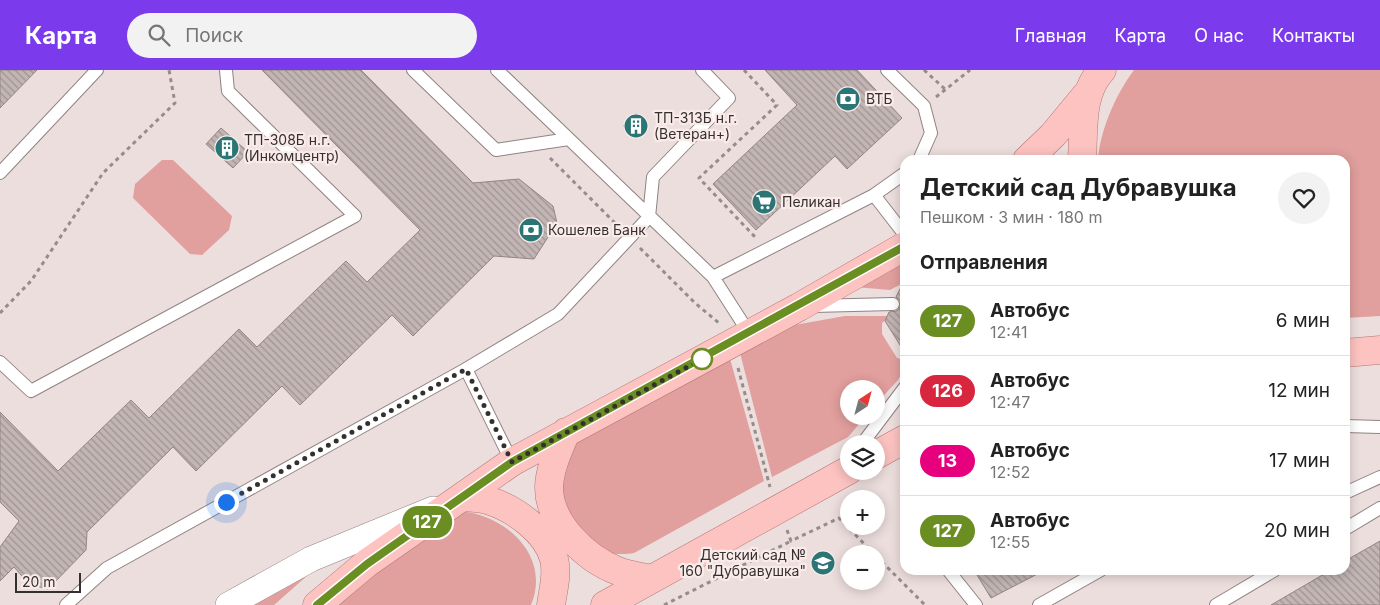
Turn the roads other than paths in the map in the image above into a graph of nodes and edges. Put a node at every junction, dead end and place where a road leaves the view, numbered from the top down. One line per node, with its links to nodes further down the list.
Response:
1 (97, 70): 13 (lane)
2 (226, 70): 25 (lane)
3 (413, 70): 9 (lane)
4 (497, 70): 9 (lane)
5 (702, 70): 16 (lane)
6 (887, 70): 10 (lane)
7 (1102, 70): 8 (main road)
8 (1086, 96): 11 (main road); 12 (main road)
9 (568, 139): 16 (lane)
10 (922, 155)
11 (1031, 155)
12 (1082, 155)
13 (0, 174)
14 (900, 177): 15 (lane)
15 (874, 195): 17 (lane); 19 (lane)
16 (649, 216): 19 (lane); 26 (lane)
17 (900, 229)
18 (900, 249): 21 (main road)
19 (712, 278): 22 (lane)
20 (893, 304): 21 (lane)
21 (799, 306): 22 (main road)
22 (749, 333): 30 (main road)
23 (1380, 350): 24 (main road)
24 (1350, 353)
25 (0, 362)
26 (466, 369): 34 (lane); 45 (lane)
27 (900, 394): 31 (lane)
28 (1350, 426): 29 (lane)
29 (1380, 427)
30 (566, 432): 34 (main road); 44 (main road)
31 (869, 435)
32 (900, 442): 33 (main road)
33 (885, 450)
34 (512, 462): 38 (main road)
35 (840, 472): 44 (main road)
36 (1380, 477): 37 (lane)
37 (1350, 492)
38 (463, 496): 46 (street); 47 (main road); 48 (main road)
39 (1380, 508): 40 (lane)
40 (1350, 526)
41 (952, 575): 50 (lane)
42 (1092, 575): 51 (lane)
43 (1267, 575): 52 (lane)
44 (652, 579): 49 (main road)
45 (66, 605)
46 (228, 605)
47 (317, 605)
48 (551, 605)
49 (605, 605)
50 (976, 605)
51 (1039, 605)
52 (1216, 605)

